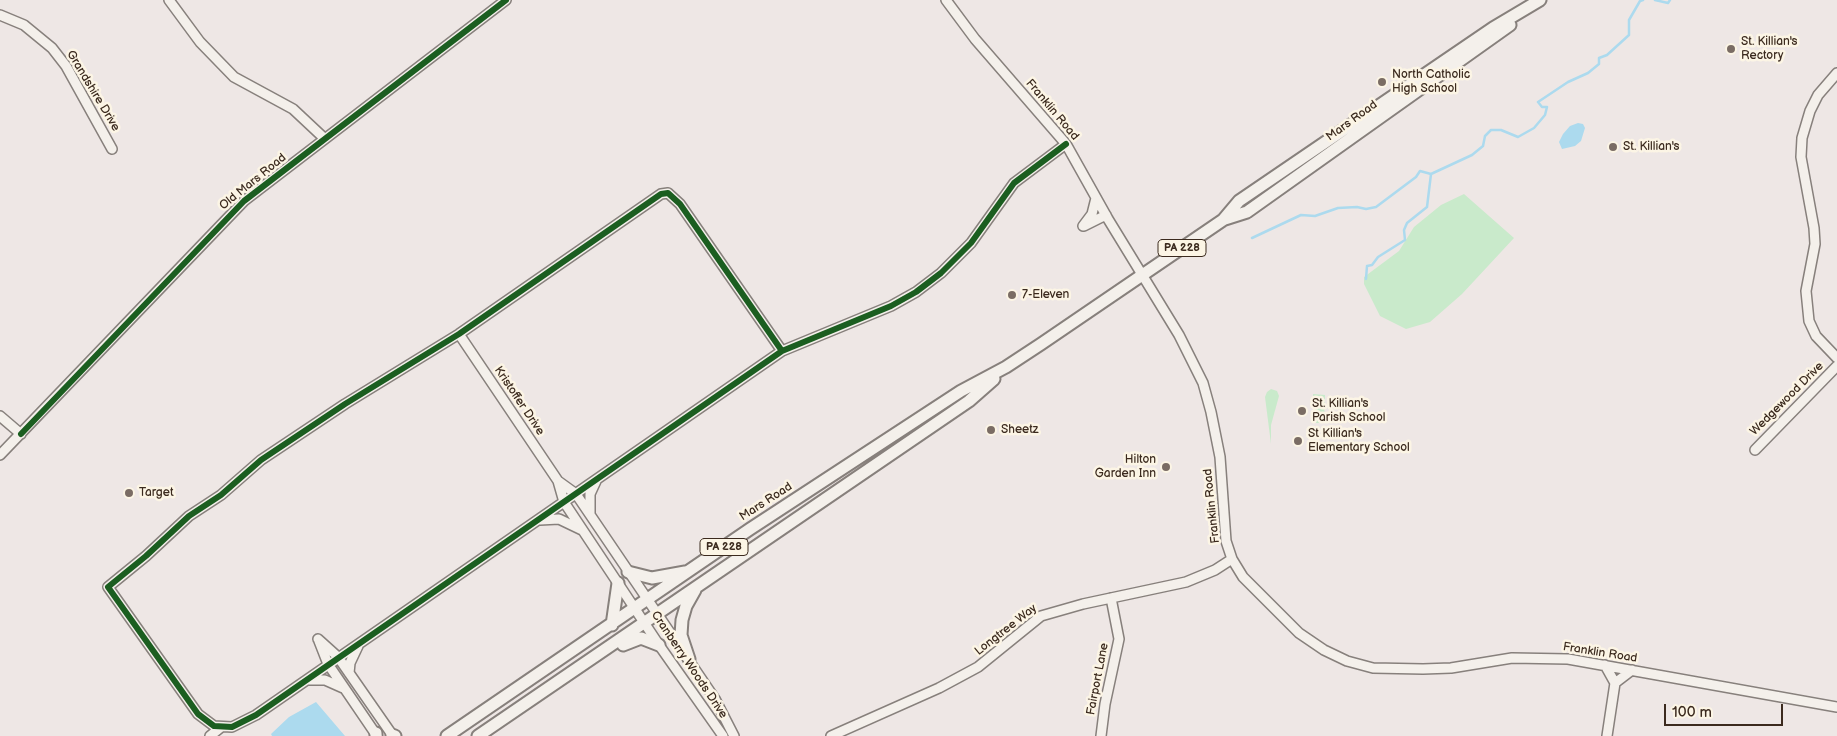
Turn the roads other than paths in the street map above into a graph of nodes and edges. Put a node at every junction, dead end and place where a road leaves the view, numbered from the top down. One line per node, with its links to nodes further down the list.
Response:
1 (169, 0): 7 (street)
2 (506, 0): 7 (street, Old Mars Road)
3 (946, 0): 8 (street, Franklin Road)
4 (1540, 0): 12 (main road, Mars Road / PA 228)
5 (0, 14): 9 (street, Grandshire Drive)
6 (1837, 73): 15 (street)
7 (325, 139): 19 (street, Old Mars Road)
8 (1066, 144): 10 (street, Franklin Road); 14 (street)
9 (112, 149)
10 (1096, 198): 11 (street, Franklin Road); 11 (street)
11 (1106, 215): 12 (street, Franklin Road)
12 (1142, 275): 17 (main road, Mars Road / PA 228); 29 (street, Franklin Road)
13 (459, 334): 14 (street); 23 (street, Kristoffer Drive); 56 (street)
14 (782, 351): 22 (street)
15 (1837, 358)
16 (1837, 366): 20 (street, Wedgewood Drive)
17 (1006, 367): 31 (main road, Mars Road / PA 228); 33 (main road, Mars Road / PA 228)
18 (0, 416): 19 (street)
19 (21, 434): 21 (street, Old Mars Road)
20 (1755, 450)
21 (0, 455)
22 (598, 479): 24 (street); 26 (street)
23 (558, 481): 24 (street, Kristoffer Drive); 25 (street, Kristoffer Drive)
24 (576, 494): 25 (street); 26 (street, Kristoffer Drive)
25 (564, 502): 27 (street); 28 (street, Kristoffer Drive)
26 (590, 515): 30 (street, Kristoffer Drive)
27 (538, 520): 28 (street); 40 (street)
28 (584, 532): 32 (street, Kristoffer Drive)
29 (1232, 559): 34 (street, Longtree Way); 45 (street, Franklin Road)
30 (628, 572): 31 (main road); 35 (street, Kristoffer Drive)
31 (689, 572): 35 (main road, Mars Road / PA 228)
32 (618, 583): 36 (street, Kristoffer Drive); 39 (main road)
33 (698, 586): 37 (main road, Mars Road / PA 228); 43 (main road)
34 (1111, 598): 66 (street, Longtree Way); 67 (street, Fairport Lane)
35 (648, 600): 36 (main road, Mars Road / PA 228); 37 (street, Cranberry Woods Drive)
36 (635, 609): 38 (street, Cranberry Woods Drive); 39 (main road, Mars Road / PA 228)
37 (658, 614): 38 (main road, Mars Road / PA 228); 43 (street, Cranberry Woods Drive)
38 (645, 623): 41 (street, Cranberry Woods Drive); 51 (main road, Mars Road / PA 228)
39 (612, 625): 57 (main road, Mars Road / PA 228)
40 (361, 642): 42 (street); 47 (street)
41 (659, 646): 51 (main road); 55 (street, Cranberry Woods Drive)
42 (338, 657): 44 (street); 44 (street); 47 (street)
43 (688, 659): 65 (street, Cranberry Woods Drive)
44 (328, 664): 48 (street); 50 (street)
45 (1605, 665): 46 (street, Franklin Road); 49 (street)
46 (1632, 670): 49 (street); 53 (street, Franklin Road)
47 (350, 673): 60 (street)
48 (305, 680): 50 (street); 56 (street)
49 (1614, 683): 68 (street)
50 (345, 689): 58 (street)
51 (534, 698): 62 (main road, Mars Road / PA 228)
52 (1837, 699): 53 (street)
53 (1826, 705): 54 (street, Franklin Road)
54 (1837, 707)
55 (713, 723): 63 (street); 64 (street, Cranberry Woods Drive)
56 (220, 728): 59 (street)
57 (450, 734): 61 (main road, Mars Road)
58 (376, 735)
59 (210, 736)
60 (393, 736)
61 (439, 736)
62 (478, 736)
63 (717, 736)
64 (723, 736)
65 (734, 736)
66 (831, 736)
67 (1102, 736)
68 (1607, 736)

